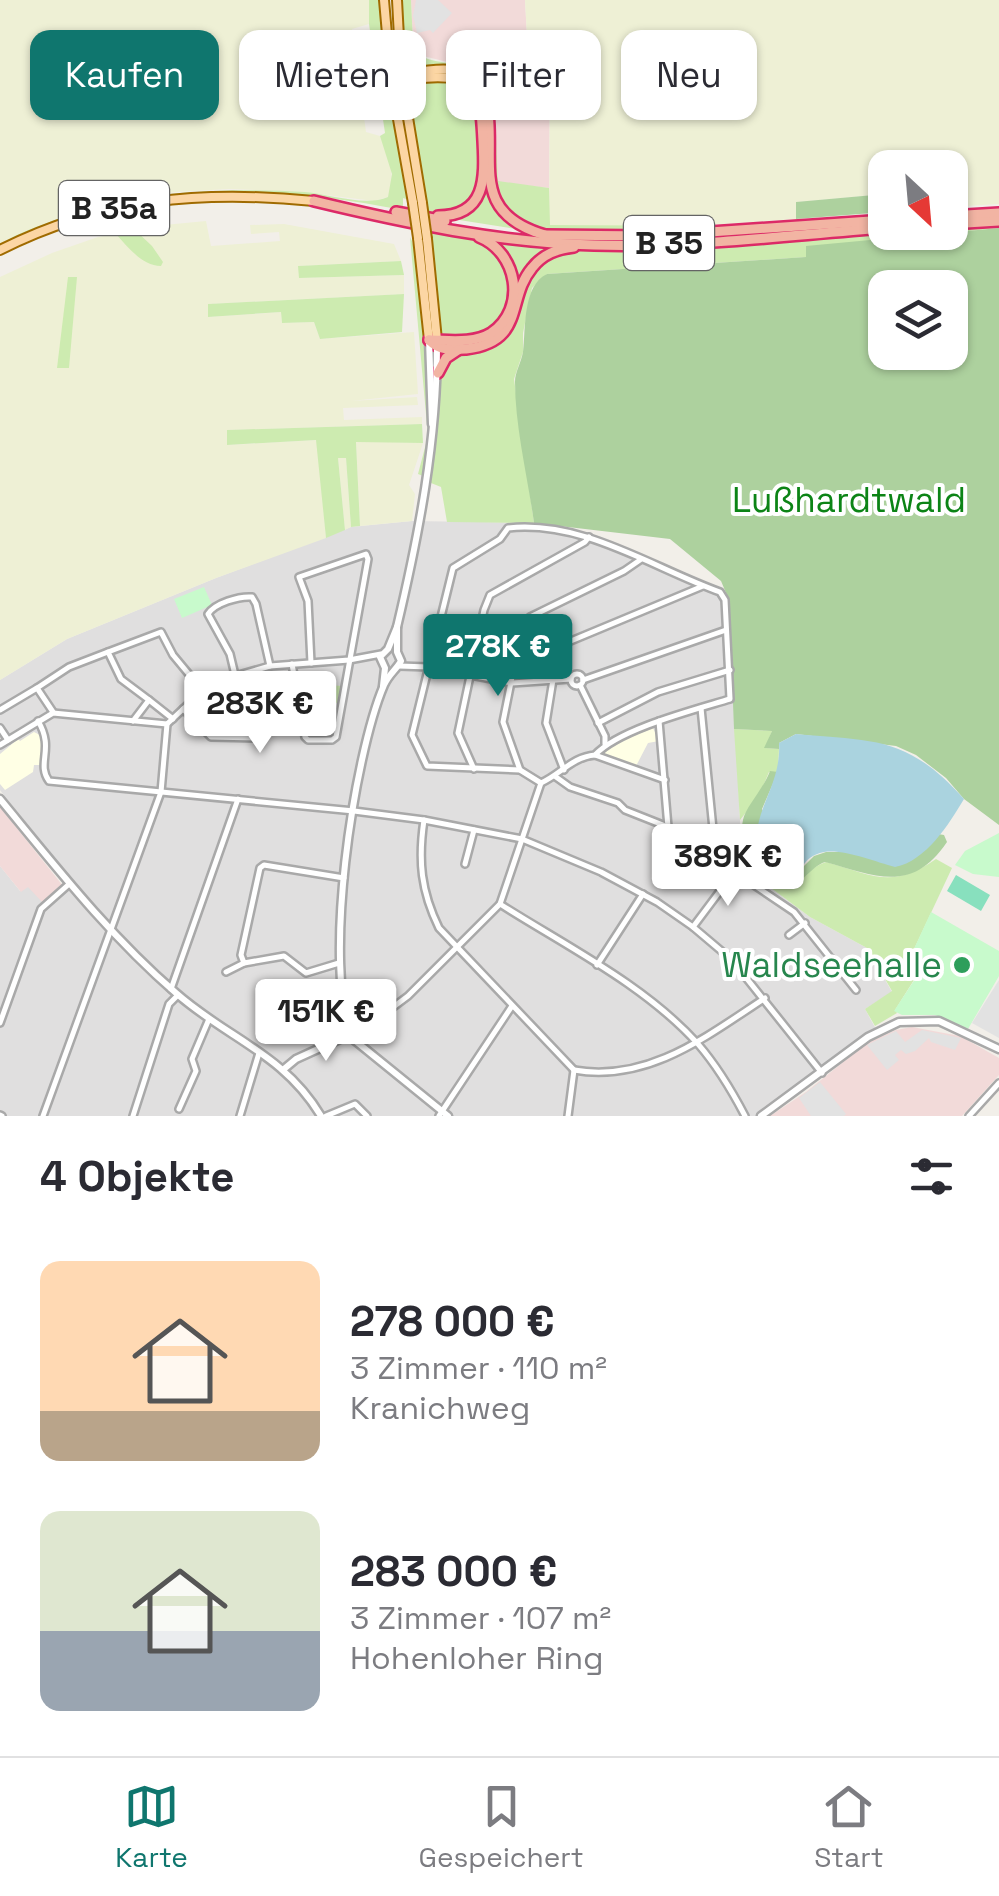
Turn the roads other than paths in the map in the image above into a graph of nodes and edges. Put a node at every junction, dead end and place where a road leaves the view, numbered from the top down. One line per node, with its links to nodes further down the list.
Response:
1 (384, 0): 3 (main road)
2 (397, 0): 4 (main road)
3 (389, 30)
4 (398, 30)
5 (403, 120): 10 (main road)
6 (407, 120): 10 (main road)
7 (482, 120): 13 (highway)
8 (488, 120): 19 (highway, B 35)
9 (314, 202): 13 (highway, B 35a); 18 (highway, B 35a); 21 (main road, B 35a)
10 (417, 203): 22 (main road, bridge)
11 (999, 213): 12 (highway)
12 (968, 215)
13 (425, 217): 19 (highway, B 35a)
14 (868, 221): 19 (highway, B 35)
15 (999, 221): 16 (highway)
16 (968, 223)
17 (868, 229): 20 (highway, B 35)
18 (458, 230): 20 (highway, B 35a); 22 (highway)
19 (545, 235)
20 (587, 245): 23 (highway, B 35)
21 (0, 250)
22 (434, 343): 23 (highway, B 35); 24 (street); 25 (street)
23 (460, 349): 24 (highway, B 35)
24 (438, 373): 25 (street)
25 (433, 431): 32 (street)
26 (590, 537): 27 (street); 36 (street); 40 (street)
27 (640, 560): 28 (street); 42 (street)
28 (703, 586): 29 (street); 41 (street)
29 (727, 630): 37 (street); 43 (street)
30 (108, 652): 44 (street); 45 (street); 46 (street)
31 (348, 660): 32 (street); 33 (street); 33 (street); 34 (street)
32 (390, 660): 36 (street); 71 (street)
33 (311, 663): 34 (street)
34 (292, 664): 35 (street)
35 (270, 666): 38 (street); 39 (street)
36 (429, 668): 40 (street); 62 (street)
37 (730, 670): 47 (street); 55 (street)
38 (247, 672): 39 (street); 49 (street)
39 (236, 675): 45 (street)
40 (469, 676): 42 (street); 62 (street)
41 (552, 681): 42 (street); 43 (street); 64 (street)
42 (512, 683): 63 (street)
43 (582, 683): 55 (street)
44 (37, 688): 48 (street); 50 (street)
45 (202, 690): 49 (street)
46 (149, 700): 51 (street); 53 (street)
47 (702, 708): 54 (street); 76 (street)
48 (0, 710)
49 (183, 710): 51 (street)
50 (53, 713): 52 (street); 53 (street)
51 (174, 718): 56 (street)
52 (38, 721): 58 (street); 68 (street)
53 (133, 721): 56 (street)
54 (659, 721): 59 (street); 66 (street)
55 (598, 723): 59 (street)
56 (168, 724): 68 (street)
57 (0, 728): 58 (street)
58 (8, 740): 60 (street)
59 (605, 744): 61 (street)
60 (0, 746)
61 (595, 756): 64 (street); 66 (street)
62 (474, 769): 63 (street)
63 (520, 770): 67 (street)
64 (564, 770): 65 (street)
65 (556, 777): 67 (street); 73 (street)
66 (665, 780): 73 (street)
67 (541, 784): 75 (street)
68 (161, 792): 70 (street); 86 (street)
69 (0, 799): 81 (street)
70 (238, 799): 71 (street); 96 (street)
71 (354, 810): 72 (street); 80 (street)
72 (424, 820): 74 (street); 88 (street)
73 (668, 827): 76 (street)
74 (474, 830): 75 (street); 77 (street)
75 (522, 839): 82 (street); 83 (street)
76 (701, 849): 78 (street); 79 (street)
77 (465, 864)
78 (686, 864)
79 (734, 871): 84 (street); 85 (street)
80 (344, 878): 90 (street); 91 (street)
81 (68, 885): 86 (street); 100 (street)
82 (643, 894): 85 (street); 92 (street)
83 (500, 904): 88 (street); 92 (street)
84 (805, 923): 87 (street); 89 (street)
85 (693, 927): 97 (street)
86 (111, 932): 96 (street); 111 (street)
87 (788, 935)
88 (457, 950): 98 (street); 101 (street)
89 (832, 959): 94 (street); 95 (street)
90 (244, 963): 91 (street); 93 (street)
91 (340, 963): 101 (street)
92 (597, 965): 102 (street)
93 (226, 972)
94 (816, 972)
95 (856, 990)
96 (174, 992): 99 (street); 112 (street)
97 (765, 998): 102 (street); 107 (street)
98 (512, 1006): 106 (street); 110 (street)
99 (209, 1019): 103 (street); 109 (street)
100 (0, 1023)
101 (350, 1034): 105 (street); 110 (street)
102 (697, 1043): 106 (street); 117 (street)
103 (260, 1050): 105 (street); 113 (street)
104 (999, 1051): 107 (street)
105 (284, 1069): 114 (street)
106 (574, 1070): 116 (street)
107 (822, 1074): 118 (street)
108 (999, 1084): 119 (street)
109 (179, 1109)
110 (443, 1115)
111 (43, 1116)
112 (133, 1116)
113 (240, 1116)
114 (324, 1116): 115 (street)
115 (367, 1116)
116 (568, 1116)
117 (746, 1116)
118 (761, 1116)
119 (969, 1116)

